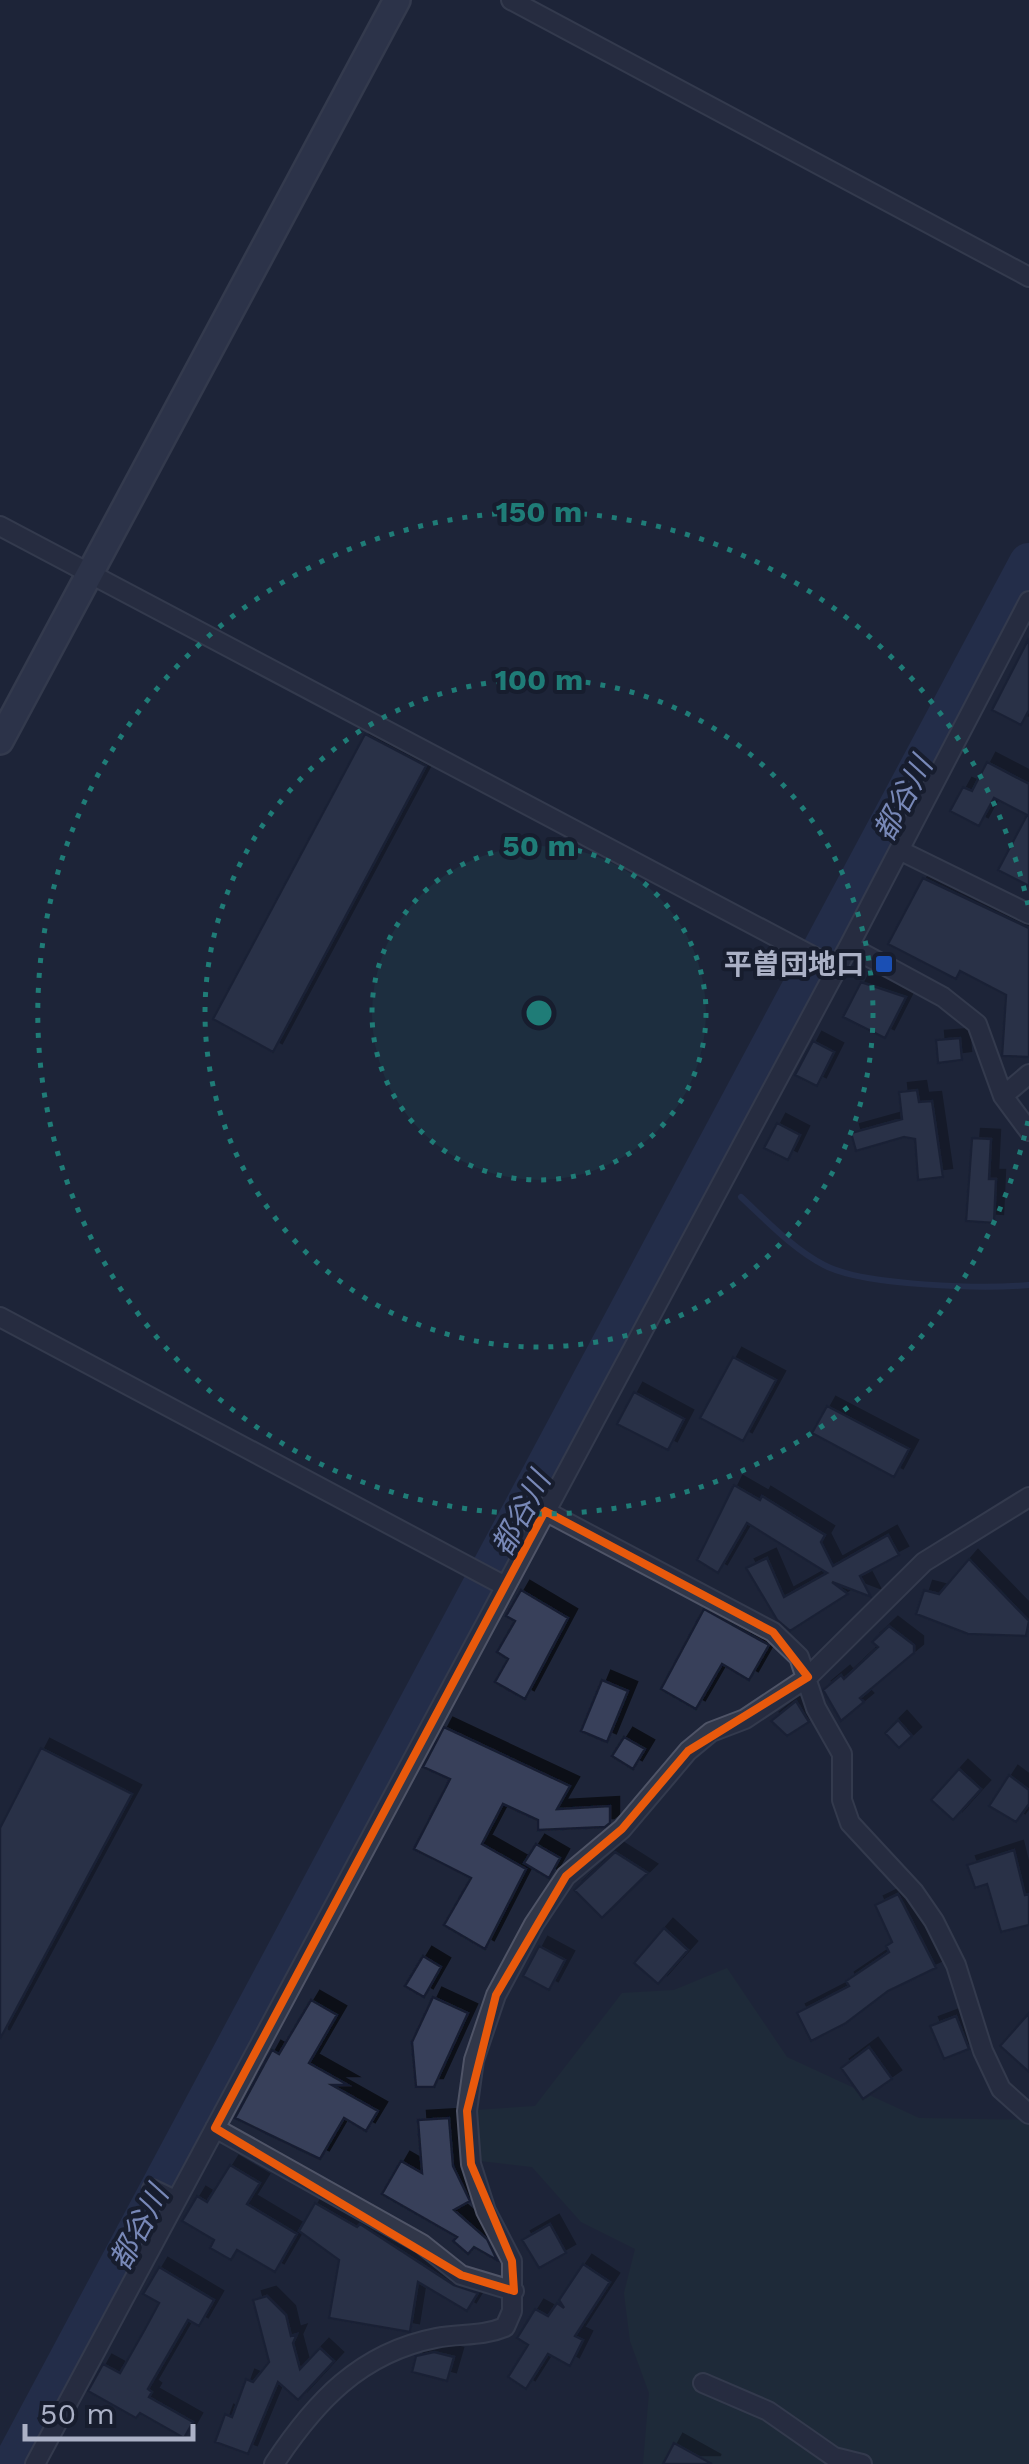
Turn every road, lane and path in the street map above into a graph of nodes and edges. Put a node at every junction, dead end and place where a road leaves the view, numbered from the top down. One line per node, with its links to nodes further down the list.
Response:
1 (397, 0): 5 (street)
2 (511, 0): 3 (street)
3 (1029, 277)
4 (0, 526): 5 (street)
5 (90, 574): 7 (street); 11 (street)
6 (1029, 601): 8 (street)
7 (0, 742)
8 (899, 850): 9 (street); 10 (street)
9 (1029, 914)
10 (849, 946): 11 (street); 13 (street)
11 (832, 967): 17 (street)
12 (1029, 1074): 13 (street)
13 (1003, 1096): 14 (street)
14 (1029, 1130)
15 (0, 1317): 18 (street)
16 (1029, 1497): 19 (street)
17 (545, 1512): 18 (street); 19 (street)
18 (493, 1580): 21 (street)
19 (808, 1677): 20 (street); 22 (street)
20 (1029, 2114)
21 (215, 2128): 22 (street); 24 (street)
22 (514, 2291): 25 (street)
23 (703, 2384): 26 (street)
24 (34, 2464)
25 (274, 2464)
26 (862, 2464)

